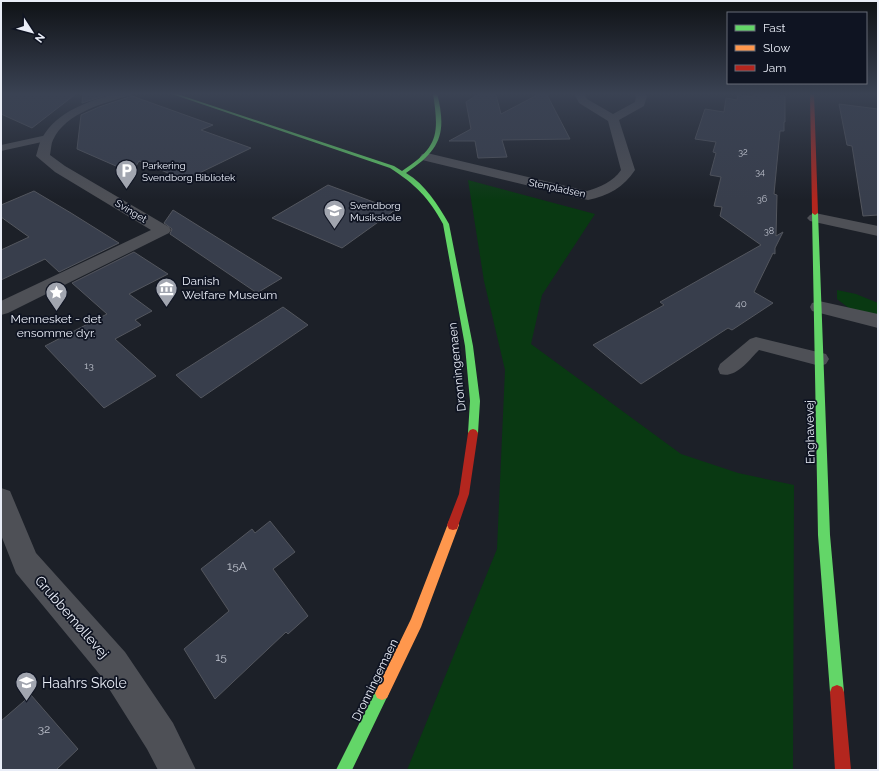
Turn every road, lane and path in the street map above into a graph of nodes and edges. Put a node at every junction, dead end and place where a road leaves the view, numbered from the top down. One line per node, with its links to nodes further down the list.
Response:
1 (55, 129): 6 (street)
2 (281, 129): 9 (street, Dronningemaen)
3 (440, 129): 8 (street)
4 (617, 129): 8 (street, Stenpladsen)
5 (813, 129): 10 (street, Enghavevej)
6 (47, 138): 7 (lane); 13 (street, Svinget)
7 (1, 148)
8 (427, 157): 9 (street)
9 (403, 173): 19 (street, Dronningemaen)
10 (815, 218): 11 (street); 12 (street, Enghavevej)
11 (878, 231)
12 (819, 307): 14 (street); 15 (street, Enghavevej)
13 (1, 309)
14 (878, 321)
15 (820, 359): 16 (lane); 20 (street, Enghavevej)
16 (727, 369)
17 (1, 500): 18 (street, Grubbemøllevej)
18 (178, 770)
19 (344, 770)
20 (843, 770)

